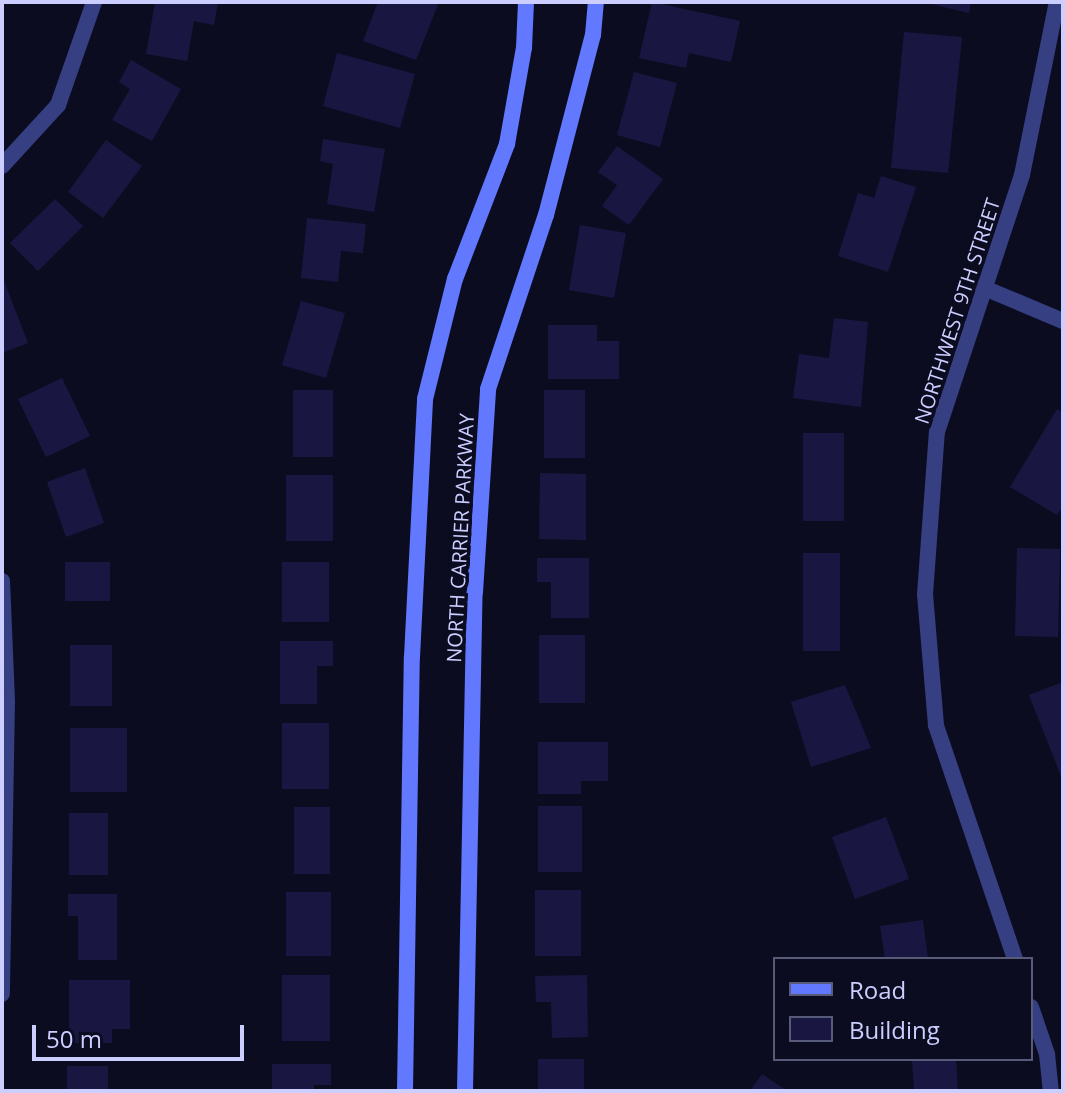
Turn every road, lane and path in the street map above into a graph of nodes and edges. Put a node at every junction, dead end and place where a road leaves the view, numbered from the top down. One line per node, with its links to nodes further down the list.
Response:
1 (94, 2): 5 (street)
2 (526, 2): 12 (main road, NORTH CARRIER PARKWAY)
3 (596, 2): 13 (main road, NORTH CARRIER PARKWAY)
4 (1057, 2): 6 (street, NORTHWEST 9TH STREET)
5 (2, 166)
6 (982, 287): 7 (street); 9 (street, NORTHWEST 9TH STREET)
7 (1063, 321)
8 (2, 581): 10 (street)
9 (1014, 957)
10 (2, 994)
11 (1033, 1013): 14 (street)
12 (405, 1091)
13 (465, 1091)
14 (1051, 1091)

